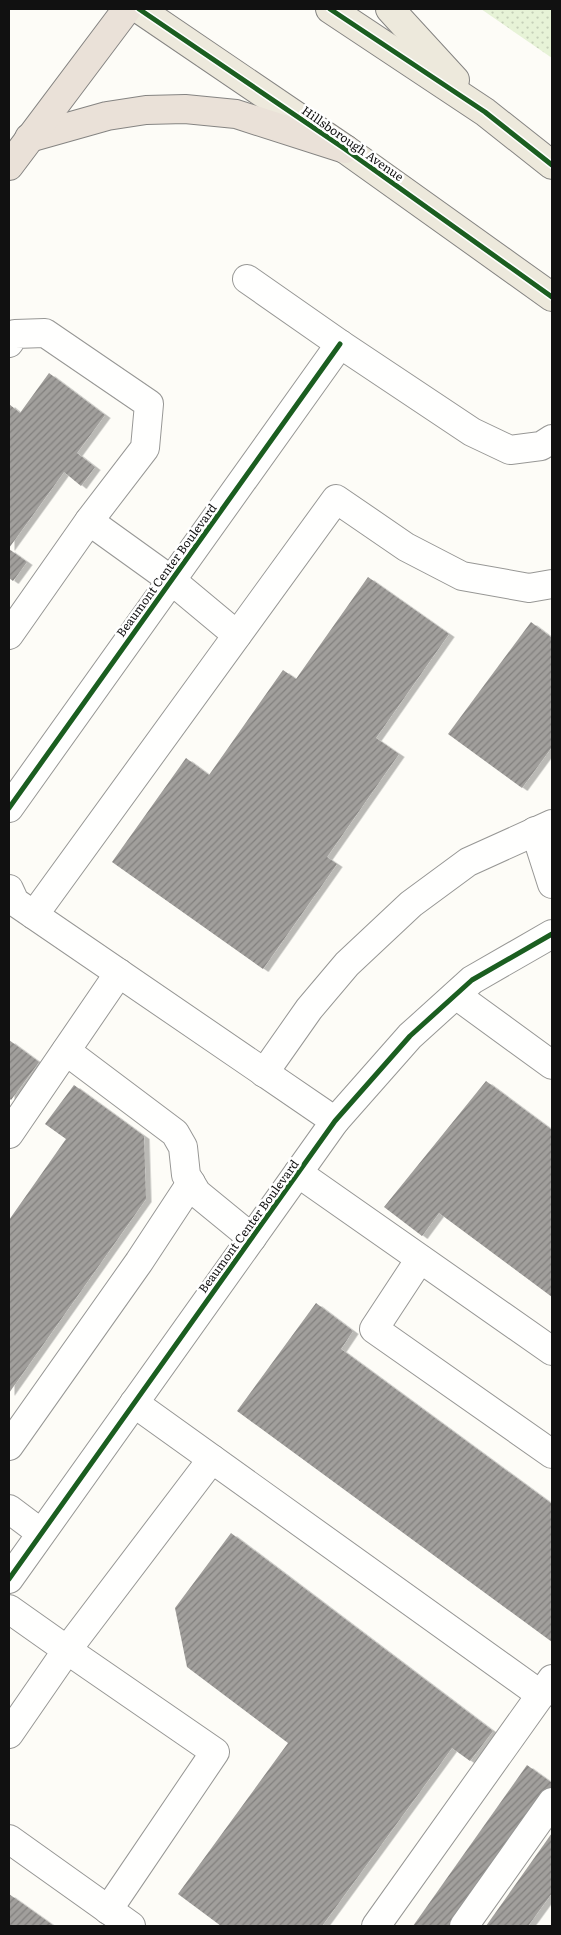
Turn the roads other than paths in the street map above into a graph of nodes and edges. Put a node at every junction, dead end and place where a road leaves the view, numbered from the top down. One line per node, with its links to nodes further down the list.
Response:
1 (127, 9): 6 (highway)
2 (139, 9): 7 (main road, Hillsborough Avenue)
3 (330, 9): 5 (main road)
4 (390, 9): 5 (main road)
5 (485, 112): 8 (main road)
6 (29, 138): 7 (highway); 9 (highway)
7 (345, 149): 11 (main road, Hillsborough Avenue)
8 (552, 165)
9 (9, 166)
10 (247, 279): 13 (street)
11 (552, 298)
12 (9, 343): 15 (street)
13 (340, 344): 14 (street); 16 (street, Beaumont Center Boulevard)
14 (552, 439)
15 (89, 521): 16 (street); 18 (street)
16 (171, 580): 19 (street); 20 (street, Beaumont Center Boulevard)
17 (552, 584): 19 (street)
18 (9, 635)
19 (237, 635): 24 (street)
20 (9, 808)
21 (544, 827): 22 (street); 30 (street)
22 (552, 884)
23 (9, 889): 24 (street)
24 (34, 915): 26 (street)
25 (552, 934): 27 (street, Beaumont Center Boulevard)
26 (119, 973): 28 (street); 30 (street)
27 (456, 995): 29 (street); 31 (street, Beaumont Center Boulevard)
28 (66, 1051): 32 (street); 34 (street)
29 (552, 1065)
30 (264, 1072): 31 (street)
31 (335, 1121): 33 (street, Beaumont Center Boulevard)
32 (9, 1134)
33 (298, 1173): 35 (street, Beaumont Center Boulevard); 36 (street)
34 (191, 1183): 35 (street); 39 (street)
35 (252, 1238): 38 (street, Beaumont Center Boulevard)
36 (420, 1259): 37 (street); 40 (street)
37 (552, 1351)
38 (134, 1403): 41 (street); 43 (street, Beaumont Center Boulevard)
39 (9, 1446)
40 (552, 1454)
41 (212, 1459): 46 (street); 47 (street)
42 (9, 1509): 43 (street)
43 (41, 1533): 44 (street, Beaumont Center Boulevard)
44 (9, 1579)
45 (9, 1609): 46 (street)
46 (67, 1650): 48 (street); 51 (street)
47 (546, 1687): 53 (street)
48 (9, 1734)
49 (552, 1802): 54 (street)
50 (9, 1839): 51 (street)
51 (108, 1910): 52 (street)
52 (132, 1926)
53 (376, 1926)
54 (464, 1926)

